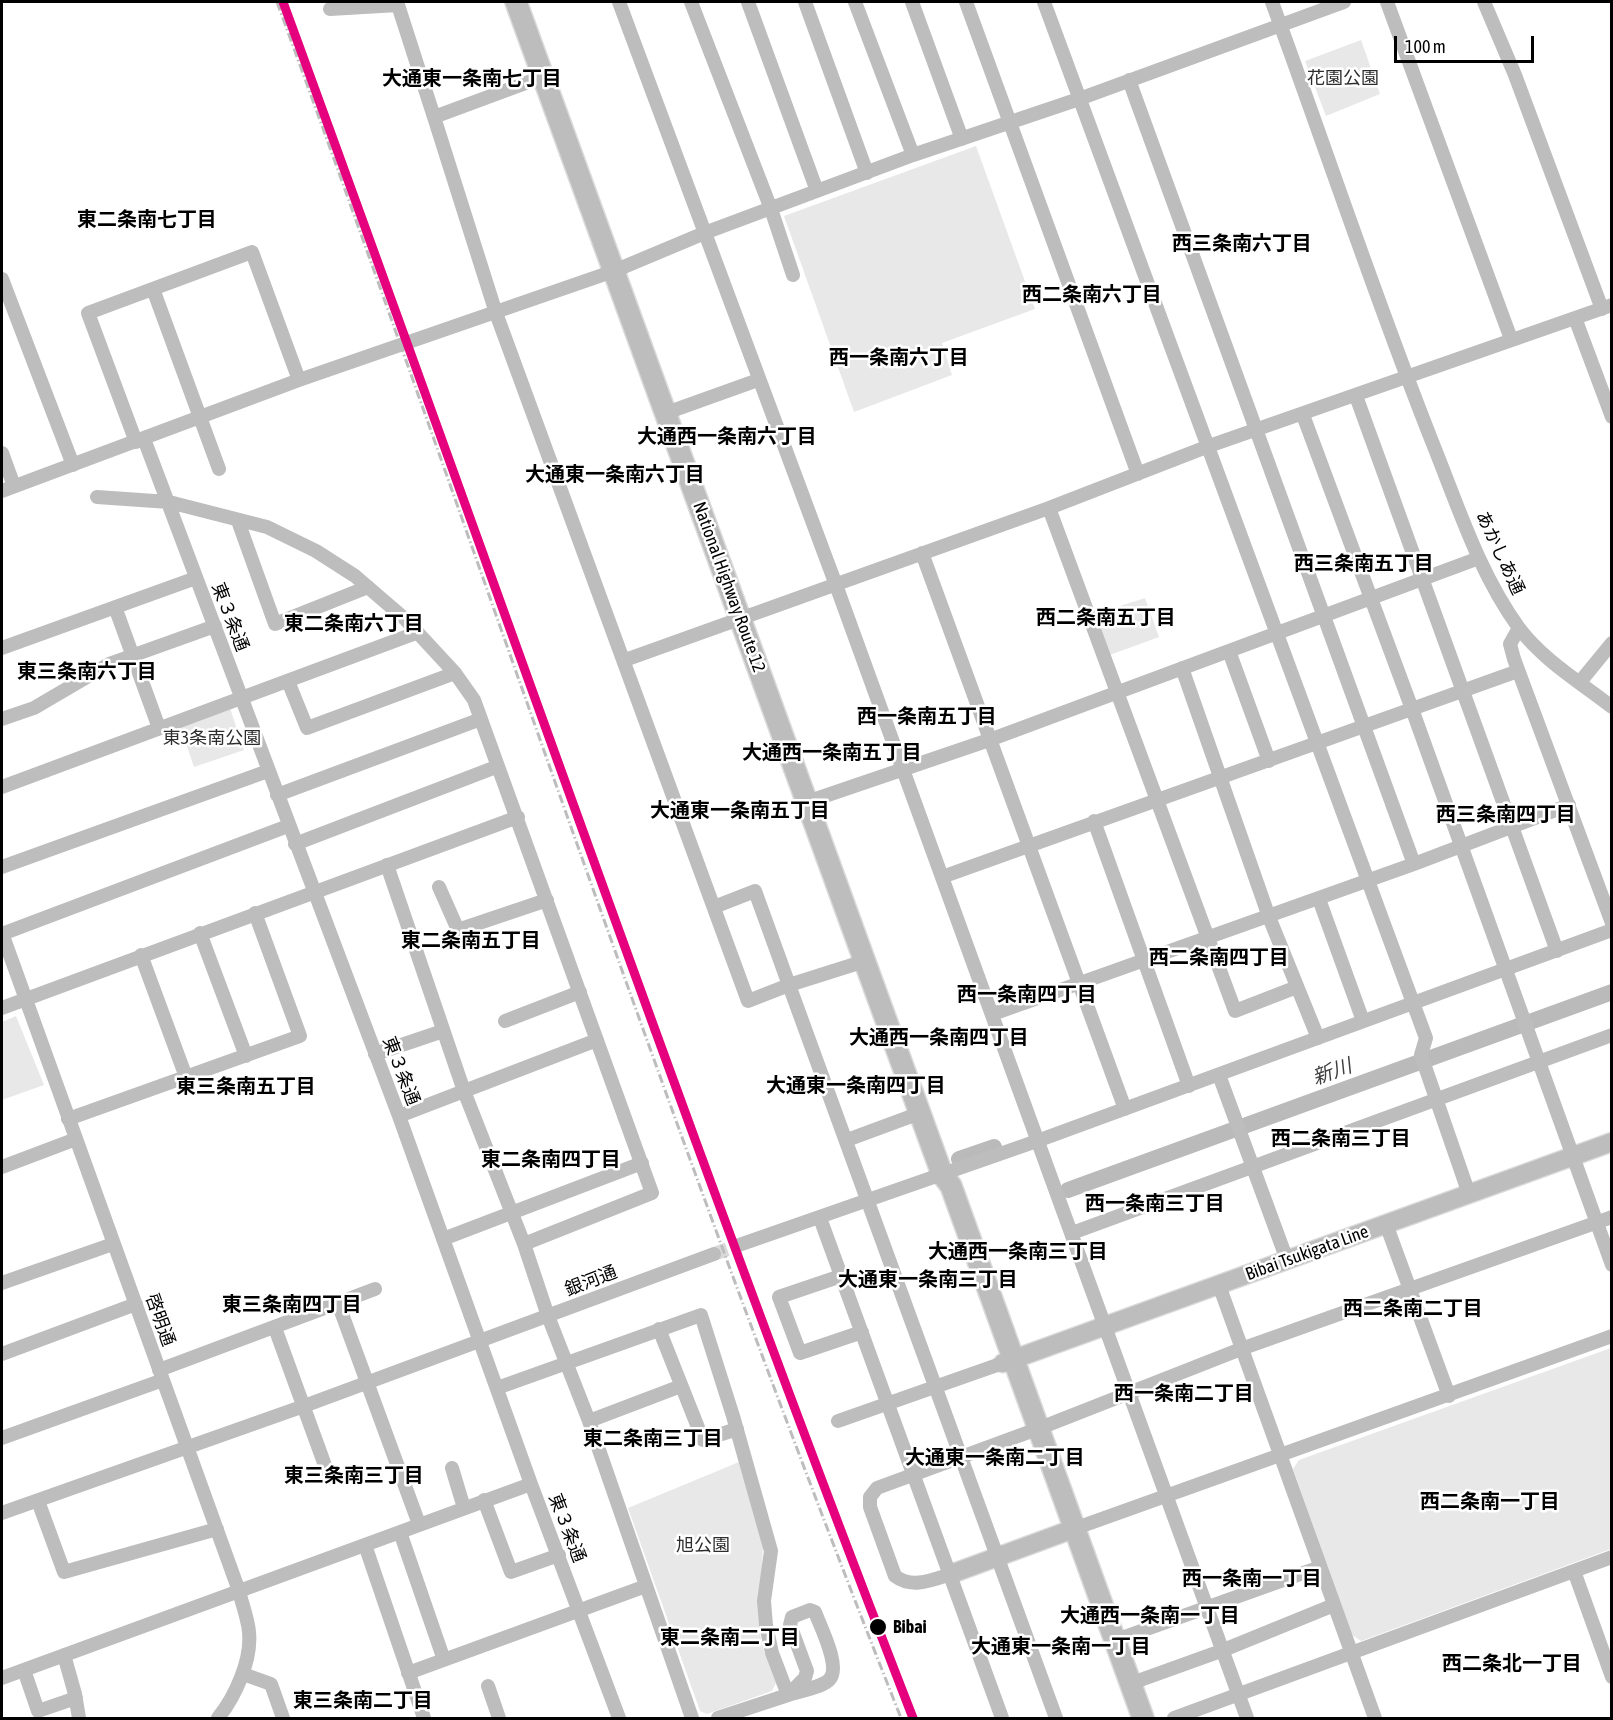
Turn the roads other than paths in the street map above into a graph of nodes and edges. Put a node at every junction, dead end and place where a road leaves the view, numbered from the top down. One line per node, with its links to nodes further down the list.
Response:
1 (516, 2): 16 (highway, National Highway Route 12)
2 (619, 2): 26 (street)
3 (691, 2): 25 (street)
4 (748, 2): 24 (street)
5 (805, 2): 23 (street)
6 (855, 2): 22 (street)
7 (912, 2): 21 (street)
8 (966, 2): 20 (street)
9 (1044, 2): 18 (street)
10 (1272, 2): 15 (street, あかしあ通)
11 (1344, 2): 15 (street)
12 (1388, 2): 34 (street)
13 (1484, 2): 31 (street)
14 (330, 9): 19 (street)
15 (1281, 25): 17 (street); 35 (street, あかしあ通)
16 (543, 77): 19 (street); 27 (highway, National Highway Route 12)
17 (1129, 80): 18 (street); 43 (street)
18 (1079, 99): 20 (street); 45 (street)
19 (434, 117): 32 (street)
20 (1010, 121): 21 (street); 49 (street)
21 (962, 139): 22 (street)
22 (913, 155): 23 (street)
23 (867, 172): 24 (street)
24 (817, 191): 25 (street)
25 (771, 209): 26 (street); 28 (street)
26 (706, 232): 27 (street); 37 (street)
27 (614, 271): 32 (street); 39 (highway, National Highway Route 12)
28 (793, 275)
29 (2, 279): 47 (street)
30 (153, 289): 36 (street); 42 (street); 44 (street, 東３条通)
31 (1606, 307): 33 (street)
32 (496, 313): 36 (street); 73 (street)
33 (1575, 318): 34 (street); 41 (street)
34 (1511, 339): 35 (street)
35 (1407, 378): 38 (street); 56 (street, あかしあ通)
36 (299, 380): 42 (street)
37 (758, 380): 39 (street); 59 (street)
38 (1356, 396): 40 (street); 58 (street)
39 (666, 413): 64 (highway, National Highway Route 12)
40 (1303, 415): 43 (street); 61 (street)
41 (1611, 417)
42 (201, 418): 44 (street); 48 (street)
43 (1257, 431): 45 (street); 63 (street)
44 (140, 441): 47 (street); 52 (street, 東３条通)
45 (1209, 446): 49 (street); 68 (street)
46 (2, 453): 50 (street)
47 (73, 465): 50 (street)
48 (219, 469)
49 (1138, 474): 53 (street)
50 (8, 488)
51 (97, 497): 52 (street)
52 (169, 502): 54 (street); 57 (street, 東３条通)
53 (1049, 508): 55 (street); 80 (street)
54 (238, 521): 60 (street); 60 (street)
55 (922, 553): 59 (street); 88 (street)
56 (1479, 558): 58 (street); 66 (street, あかしあ通)
57 (196, 578): 62 (street); 65 (street, 東３条通)
58 (1421, 580): 61 (street); 79 (street)
59 (836, 585): 64 (street); 92 (street)
60 (368, 587): 67 (street)
61 (1371, 598): 63 (street); 83 (street)
62 (115, 607): 70 (street); 72 (street)
63 (1324, 616): 68 (street); 86 (street)
64 (741, 618): 73 (street); 98 (highway, National Highway Route 12)
65 (215, 626): 72 (street); 81 (street, 東３条通)
66 (1519, 628): 75 (street); 78 (street, あかしあ通)
67 (416, 633): 76 (street); 77 (street)
68 (1276, 633): 71 (street); 89 (street)
69 (1611, 643): 78 (street)
70 (2, 648)
71 (1228, 651): 74 (street); 90 (street)
72 (134, 655): 84 (street); 87 (street)
73 (625, 660): 117 (street)
74 (1182, 668): 80 (street); 94 (street)
75 (1518, 671): 79 (street); 99 (street)
76 (455, 672): 77 (street); 85 (street)
77 (288, 681): 81 (street)
78 (1580, 682): 82 (street, あかしあ通)
79 (1463, 691): 83 (street); 103 (street)
80 (1115, 692): 88 (street); 97 (street)
81 (242, 697): 87 (street); 93 (street, 東３条通)
82 (1611, 707)
83 (1412, 709): 86 (street); 106 (street)
84 (2, 719)
85 (481, 719): 91 (street); 96 (street)
86 (1365, 726): 89 (street); 107 (street)
87 (159, 728): 95 (street)
88 (992, 739): 92 (street); 105 (street)
89 (1317, 744): 90 (street); 111 (street)
90 (1269, 761): 94 (street)
91 (496, 767): 100 (street); 104 (street)
92 (903, 769): 98 (street); 110 (street)
93 (268, 771): 96 (street, 東３条通); 109 (street)
94 (1220, 778): 97 (street); 119 (street)
95 (2, 787)
96 (277, 795): 102 (street, 東３条通)
97 (1155, 800): 101 (street); 124 (street)
98 (807, 802): 128 (highway, National Highway Route 12)
99 (1569, 805): 103 (street); 114 (street)
100 (518, 817): 108 (street); 116 (street)
101 (1094, 821): 105 (street); 127 (street)
102 (288, 826): 104 (street, 東３条通); 122 (street)
103 (1513, 826): 106 (street); 125 (street)
104 (295, 844): 113 (street, 東３条通)
105 (1029, 844): 110 (street); 130 (street)
106 (1462, 846): 107 (street); 129 (street)
107 (1414, 864): 111 (street)
108 (387, 865): 113 (street); 140 (street)
109 (2, 867)
110 (942, 877): 137 (street)
111 (1367, 882): 115 (street); 135 (street)
112 (439, 887): 116 (street)
113 (312, 891): 118 (street); 144 (street, 東３条通)
114 (1607, 898): 120 (street)
115 (1319, 899): 119 (street); 139 (street)
116 (547, 900): 133 (street)
117 (714, 907): 131 (street); 131 (street)
118 (255, 912): 123 (street); 145 (street)
119 (1269, 917): 124 (street); 132 (street)
120 (1611, 922)
121 (1611, 930): 125 (street)
122 (2, 933): 134 (street, 啓明通)
123 (200, 933): 126 (street); 145 (street)
124 (1208, 938): 127 (street); 132 (street)
125 (1557, 951): 129 (street)
126 (141, 955): 134 (street); 148 (street)
127 (1144, 960): 130 (street); 149 (street)
128 (865, 962): 131 (street); 153 (highway, National Highway Route 12)
129 (1506, 970): 135 (street); 146 (street)
130 (1079, 982): 137 (street); 152 (street)
131 (789, 986): 157 (street)
132 (1297, 987): 142 (street)
133 (580, 992): 138 (street); 143 (street)
134 (25, 998): 136 (street); 155 (street, 啓明通)
135 (1413, 1003): 139 (street); 151 (street)
136 (2, 1008)
137 (993, 1014): 158 (street)
138 (505, 1020)
139 (1363, 1021): 142 (street)
140 (443, 1031): 144 (street); 150 (street)
141 (1611, 1035): 146 (street)
142 (1318, 1038): 147 (street)
143 (597, 1040): 150 (street); 161 (street)
144 (375, 1054): 154 (street, 東３条通)
145 (246, 1056): 148 (street)
146 (1537, 1061): 151 (street); 160 (street)
147 (1219, 1075): 149 (street); 162 (street)
148 (186, 1077): 155 (street)
149 (1189, 1086): 152 (street)
150 (464, 1091): 154 (street); 167 (street)
151 (1435, 1098): 162 (street); 165 (street)
152 (1125, 1108): 158 (street)
153 (920, 1113): 157 (street); 164 (highway, National Highway Route 12)
154 (399, 1116): 173 (street, 東３条通)
155 (68, 1119): 156 (street, 啓明通)
156 (76, 1139): 163 (street); 174 (street, 啓明通)
157 (846, 1140): 166 (street)
158 (1037, 1141): 164 (street); 172 (street)
159 (1611, 1142): 160 (main road, Bibai Tsukigata Line)
160 (1572, 1156): 165 (main road, Bibai Tsukigata Line); 170 (street)
161 (642, 1163): 167 (street); 175 (street)
162 (1251, 1165): 172 (street); 178 (street)
163 (2, 1167)
164 (942, 1174): 166 (street); 196 (highway, National Highway Route 12)
165 (1469, 1194): 171 (main road, Bibai Tsukigata Line)
166 (869, 1200): 169 (street); 201 (street)
167 (511, 1213): 173 (street); 175 (street)
168 (1611, 1216): 170 (street)
169 (820, 1218): 176 (street); 180 (street)
170 (1595, 1222): 179 (street); 184 (street)
171 (1386, 1224): 178 (main road, Bibai Tsukigata Line); 184 (street)
172 (1072, 1233): 188 (street)
173 (443, 1239): 193 (street, 東３条通)
174 (113, 1244): 181 (street); 186 (street, 啓明通)
175 (524, 1244): 187 (street)
176 (739, 1245)
177 (714, 1254): 187 (street, 銀河通)
178 (1287, 1260): 182 (main road, Bibai Tsukigata Line)
179 (1611, 1265)
180 (841, 1276): 191 (street); 191 (street)
181 (2, 1283)
182 (1219, 1285): 188 (main road, Bibai Tsukigata Line); 194 (street)
183 (375, 1289): 185 (street)
184 (1411, 1290): 194 (street); 204 (street)
185 (338, 1303): 189 (street); 199 (street)
186 (136, 1304): 195 (street); 198 (street, 啓明通)
187 (548, 1316): 193 (street, 銀河通); 197 (street)
188 (1106, 1326): 196 (main road, Bibai Tsukigata Line); 203 (street)
189 (275, 1328): 198 (street); 206 (street)
190 (659, 1329): 197 (street); 200 (street); 209 (street)
191 (862, 1332): 205 (street)
192 (1611, 1336): 204 (street)
193 (480, 1341): 199 (street, 銀河通); 202 (street, 東３条通)
194 (1241, 1349): 203 (street); 213 (street)
195 (2, 1354)
196 (1008, 1361): 201 (street); 210 (highway, National Highway Route 12)
197 (567, 1363): 202 (street); 208 (street)
198 (161, 1375): 211 (street); 212 (street, 啓明通)
199 (368, 1382): 206 (street, 銀河通); 224 (street)
200 (681, 1386): 208 (street); 209 (street)
201 (935, 1387): 205 (street); 214 (street)
202 (497, 1388): 218 (street, 東３条通)
203 (1130, 1393): 210 (street); 219 (street)
204 (1449, 1396): 213 (street)
205 (888, 1403): 207 (street); 217 (street)
206 (304, 1406): 212 (street, 銀河通); 216 (street)
207 (838, 1421)
208 (589, 1422): 235 (street)
209 (736, 1429): 254 (street)
210 (1034, 1430): 214 (street); 226 (highway, National Highway Route 12)
211 (2, 1438)
212 (187, 1447): 221 (street, 銀河通); 225 (street, 啓明通)
213 (1280, 1455): 219 (street); 232 (street)
214 (961, 1457): 217 (street); 230 (street)
215 (452, 1468): 222 (street)
216 (327, 1471)
217 (914, 1474): 234 (street); 234 (street)
218 (531, 1484): 220 (street); 229 (street, 東３条通)
219 (1168, 1496): 226 (street); 238 (street)
220 (484, 1500): 222 (street); 229 (street)
221 (38, 1501): 223 (street, 銀河通); 225 (street)
222 (464, 1508): 224 (street)
223 (2, 1513)
224 (419, 1524): 227 (street)
225 (217, 1529): 236 (street, 啓明通)
226 (1070, 1530): 230 (main road); 240 (highway, National Highway Route 12); 266 (highway, National Highway Route 12)
227 (400, 1532): 228 (street); 245 (street)
228 (365, 1545): 236 (street); 247 (street)
229 (559, 1555): 239 (street, 東３条通)
230 (999, 1556): 234 (main road); 265 (street)
231 (1611, 1557): 233 (street)
232 (1320, 1567): 237 (street); 238 (street)
233 (1574, 1571): 242 (street); 243 (street)
234 (951, 1574): 264 (street)
235 (646, 1586): 239 (street); 262 (street)
236 (239, 1591): 244 (street); 248 (street, 啓明通)
237 (1334, 1605): 241 (street); 242 (street)
238 (1207, 1608): 240 (street); 241 (street)
239 (580, 1611): 245 (street); 261 (street, 東３条通)
240 (1116, 1640): 251 (highway, National Highway Route 12)
241 (1221, 1651): 251 (street); 253 (street)
242 (1352, 1653): 253 (street); 270 (street)
243 (1607, 1653): 249 (street)
244 (64, 1655): 246 (street); 255 (street)
245 (444, 1660): 247 (street)
246 (24, 1670): 250 (street); 255 (street)
247 (408, 1673): 259 (street)
248 (243, 1674): 257 (street, 啓明通); 258 (street)
249 (1611, 1677)
250 (2, 1678)
251 (1132, 1683): 267 (highway, National Highway Route 12)
252 (488, 1686): 260 (street)
253 (1239, 1694): 268 (street); 269 (street)
254 (788, 1695): 254 (street); 263 (street)
255 (76, 1698): 256 (street)
256 (79, 1719)
257 (218, 1719)
258 (283, 1719)
259 (424, 1719)
260 (499, 1719)
261 (619, 1719)
262 (692, 1719)
263 (718, 1719)
264 (1002, 1719)
265 (1056, 1719)
266 (1133, 1719)
267 (1143, 1719)
268 (1174, 1719)
269 (1247, 1719)
270 (1375, 1719)

